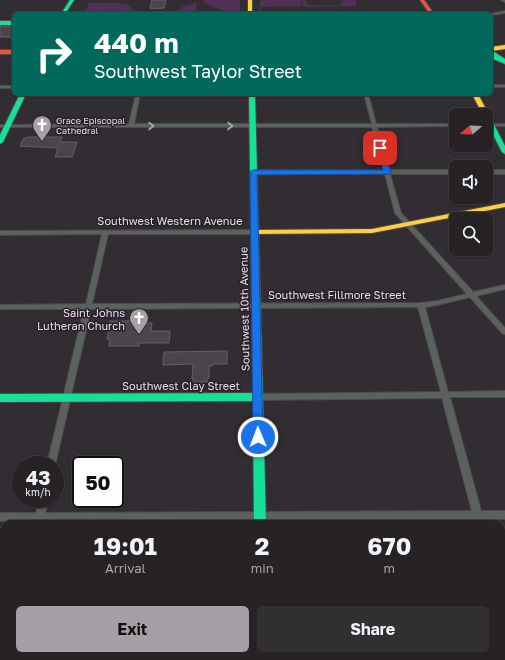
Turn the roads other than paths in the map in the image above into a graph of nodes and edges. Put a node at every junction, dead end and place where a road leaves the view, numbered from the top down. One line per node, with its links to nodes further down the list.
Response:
1 (72, 0): 5 (main road)
2 (250, 0): 6 (main road)
3 (422, 0): 7 (main road)
4 (429, 0): 8 (main road)
5 (65, 7)
6 (250, 12)
7 (431, 12)
8 (436, 12)
9 (505, 12): 10 (street)
10 (493, 14)
11 (0, 23): 12 (main road)
12 (12, 23)
13 (505, 47): 14 (main road)
14 (493, 49)
15 (0, 52): 16 (main road)
16 (12, 52)
17 (493, 53): 19 (main road)
18 (493, 57): 19 (main road)
19 (505, 62)
20 (493, 86): 21 (street)
21 (505, 86)
22 (0, 87): 23 (street)
23 (12, 87)
24 (22, 96): 34 (main road)
25 (138, 96): 35 (street)
26 (252, 96): 36 (main road, Southwest 10th Avenue)
27 (367, 96): 30 (street)
28 (476, 96): 29 (main road)
29 (482, 108)
30 (374, 125): 31 (street); 36 (street); 41 (street)
31 (449, 125)
32 (493, 125): 33 (street)
33 (505, 125)
34 (4, 126): 35 (street); 38 (main road)
35 (131, 126): 36 (street, one-way to 36)
36 (252, 126): 40 (main road, Southwest 10th Avenue)
37 (493, 133): 39 (main road)
38 (0, 142)
39 (505, 152)
40 (253, 172): 41 (street); 48 (main road, Southwest 10th Avenue)
41 (387, 172): 42 (street); 46 (street)
42 (449, 172)
43 (493, 172): 44 (street)
44 (505, 172)
45 (505, 205): 46 (main road, Southwest Western Avenue)
46 (408, 224): 48 (main road, Southwest Western Avenue); 51 (street)
47 (106, 232): 48 (street, Southwest Western Avenue); 49 (street, Southwest Western Avenue); 53 (street)
48 (254, 232): 54 (main road, Southwest 10th Avenue)
49 (0, 233)
50 (505, 287): 51 (street, Southwest Fillmore Street)
51 (471, 294): 52 (street, Southwest Fillmore Street); 56 (street)
52 (421, 305): 54 (street, Southwest Fillmore Street); 58 (street)
53 (88, 306): 54 (street, Southwest Fillmore Street); 55 (street, Southwest Fillmore Street); 61 (street)
54 (256, 306): 59 (main road, Southwest 10th Avenue)
55 (0, 307)
56 (505, 332)
57 (505, 394): 58 (street, Southwest Clay Street)
58 (445, 395): 59 (street, Southwest Clay Street); 65 (street)
59 (257, 397): 61 (main road, Southwest Clay Street); 68 (main road, Southwest 10th Avenue)
60 (0, 398): 61 (main road, Southwest Clay Street)
61 (67, 398): 62 (street)
62 (53, 456)
63 (42, 508): 66 (street)
64 (505, 514): 65 (street)
65 (477, 515): 68 (street); 69 (street)
66 (40, 516): 67 (street); 68 (street)
67 (0, 517)
68 (260, 520)
69 (479, 520)

